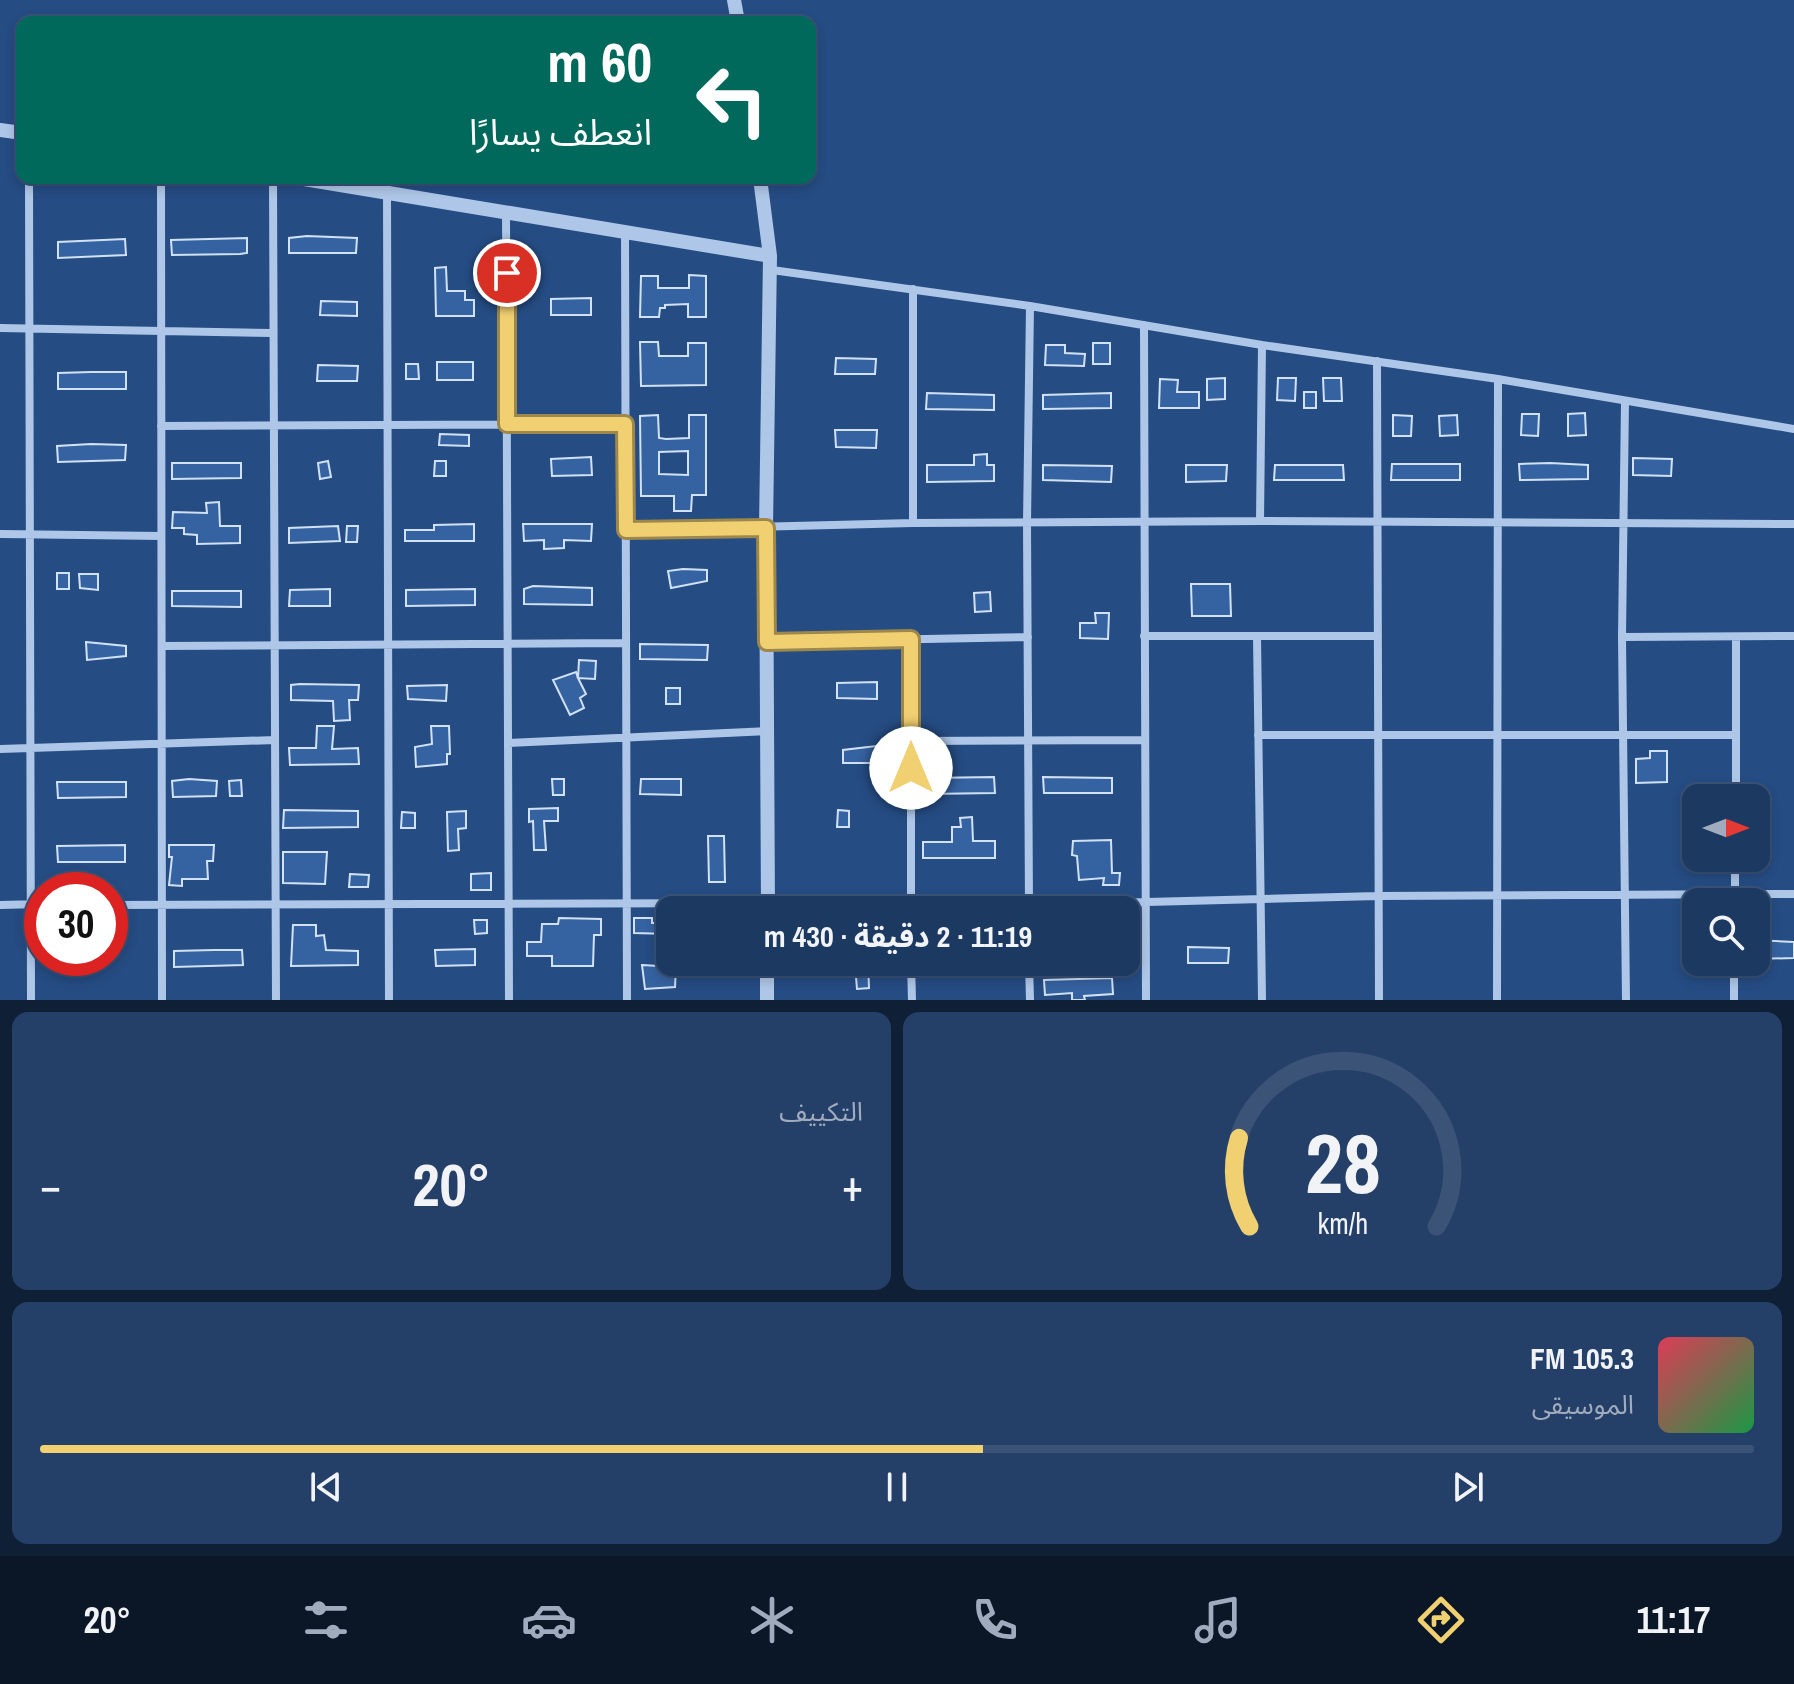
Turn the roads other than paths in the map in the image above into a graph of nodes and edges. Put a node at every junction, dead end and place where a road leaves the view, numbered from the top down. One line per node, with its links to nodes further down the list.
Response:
1 (29, 184): 14 (street)
2 (161, 184): 15 (street)
3 (273, 184): 16 (street)
4 (336, 184): 6 (street)
5 (761, 184): 9 (street)
6 (387, 192): 7 (street); 23 (street)
7 (506, 212): 8 (street); 21 (street)
8 (625, 231): 9 (street); 22 (street)
9 (771, 263): 10 (street); 35 (street)
10 (913, 289): 11 (street); 32 (street)
11 (1030, 306): 12 (street); 33 (street)
12 (1144, 325): 17 (street); 29 (street)
13 (0, 328): 14 (street)
14 (29, 328): 15 (street); 38 (street)
15 (161, 331): 16 (street); 24 (street)
16 (273, 333): 25 (street)
17 (1262, 345): 18 (street); 27 (street)
18 (1377, 361): 19 (street); 28 (street)
19 (1498, 379): 20 (street); 30 (street)
20 (1625, 401): 26 (street); 31 (street)
21 (507, 424): 22 (street); 23 (street); 50 (street)
22 (625, 424): 36 (street)
23 (387, 425): 25 (street); 51 (street)
24 (161, 426): 25 (street); 39 (street)
25 (273, 426): 53 (street)
26 (1794, 429)
27 (1260, 521): 28 (street); 29 (street)
28 (1378, 521): 30 (street); 42 (street)
29 (1144, 522): 33 (street); 40 (street)
30 (1497, 522): 31 (street); 59 (street)
31 (1622, 522): 34 (street); 45 (street)
32 (913, 523): 33 (street); 35 (street)
33 (1027, 523): 44 (street)
34 (1794, 524)
35 (766, 528): 36 (street); 48 (street)
36 (626, 530): 49 (street)
37 (0, 534): 38 (street)
38 (30, 534): 39 (street); 68 (street)
39 (161, 536): 52 (street)
40 (1144, 636): 41 (street); 62 (street)
41 (1257, 636): 42 (street); 55 (street)
42 (1378, 636): 58 (street)
43 (1794, 636): 46 (street)
44 (1028, 637): 47 (street); 64 (street)
45 (1622, 637): 46 (street); 56 (street)
46 (1736, 637): 57 (street)
47 (911, 639): 48 (street); 63 (street)
48 (767, 642): 54 (street)
49 (626, 643): 50 (street); 60 (street)
50 (508, 644): 51 (street); 66 (street)
51 (388, 645): 53 (street); 84 (street)
52 (162, 646): 53 (street); 65 (street)
53 (274, 646): 61 (street)
54 (768, 731): 60 (street); 72 (street)
55 (1258, 735): 58 (street); 80 (street)
56 (1624, 735): 57 (street); 59 (street); 76 (street)
57 (1736, 735): 69 (street)
58 (1378, 736): 59 (street); 75 (street)
59 (1497, 736): 78 (street)
60 (626, 738): 66 (street); 87 (street)
61 (275, 740): 65 (street); 83 (street)
62 (1144, 740): 64 (street); 82 (street)
63 (911, 741): 64 (street); 73 (street)
64 (1029, 741): 74 (street)
65 (162, 743): 68 (street); 91 (street)
66 (508, 743): 85 (street)
67 (0, 749): 68 (street)
68 (30, 749): 70 (street)
69 (1736, 784)
70 (30, 872)
71 (1794, 894): 77 (street)
72 (768, 896)
73 (911, 896)
74 (1029, 896)
75 (1378, 896): 78 (street); 80 (street); 108 (street)
76 (1626, 896): 78 (street); 79 (street); 110 (street)
77 (1770, 896)
78 (1497, 897): 109 (street)
79 (1682, 897)
80 (1260, 899): 82 (street); 107 (street)
81 (1140, 902): 82 (street)
82 (1147, 902): 106 (street)
83 (275, 903): 84 (street); 91 (street); 99 (street)
84 (389, 903): 85 (street); 100 (street)
85 (509, 903): 87 (street); 101 (street)
86 (24, 904): 89 (street)
87 (627, 904): 88 (street); 102 (street)
88 (656, 904)
89 (0, 905)
90 (128, 905): 91 (street)
91 (162, 906): 98 (street)
92 (31, 976): 97 (street)
93 (767, 976): 103 (street)
94 (911, 976): 104 (street)
95 (1029, 976): 105 (street)
96 (1734, 976): 111 (street)
97 (31, 1000)
98 (162, 1000)
99 (276, 1000)
100 (389, 1000)
101 (509, 1000)
102 (627, 1000)
103 (767, 1000)
104 (912, 1000)
105 (1030, 1000)
106 (1146, 1000)
107 (1262, 1000)
108 (1379, 1000)
109 (1497, 1000)
110 (1626, 1000)
111 (1734, 1000)

